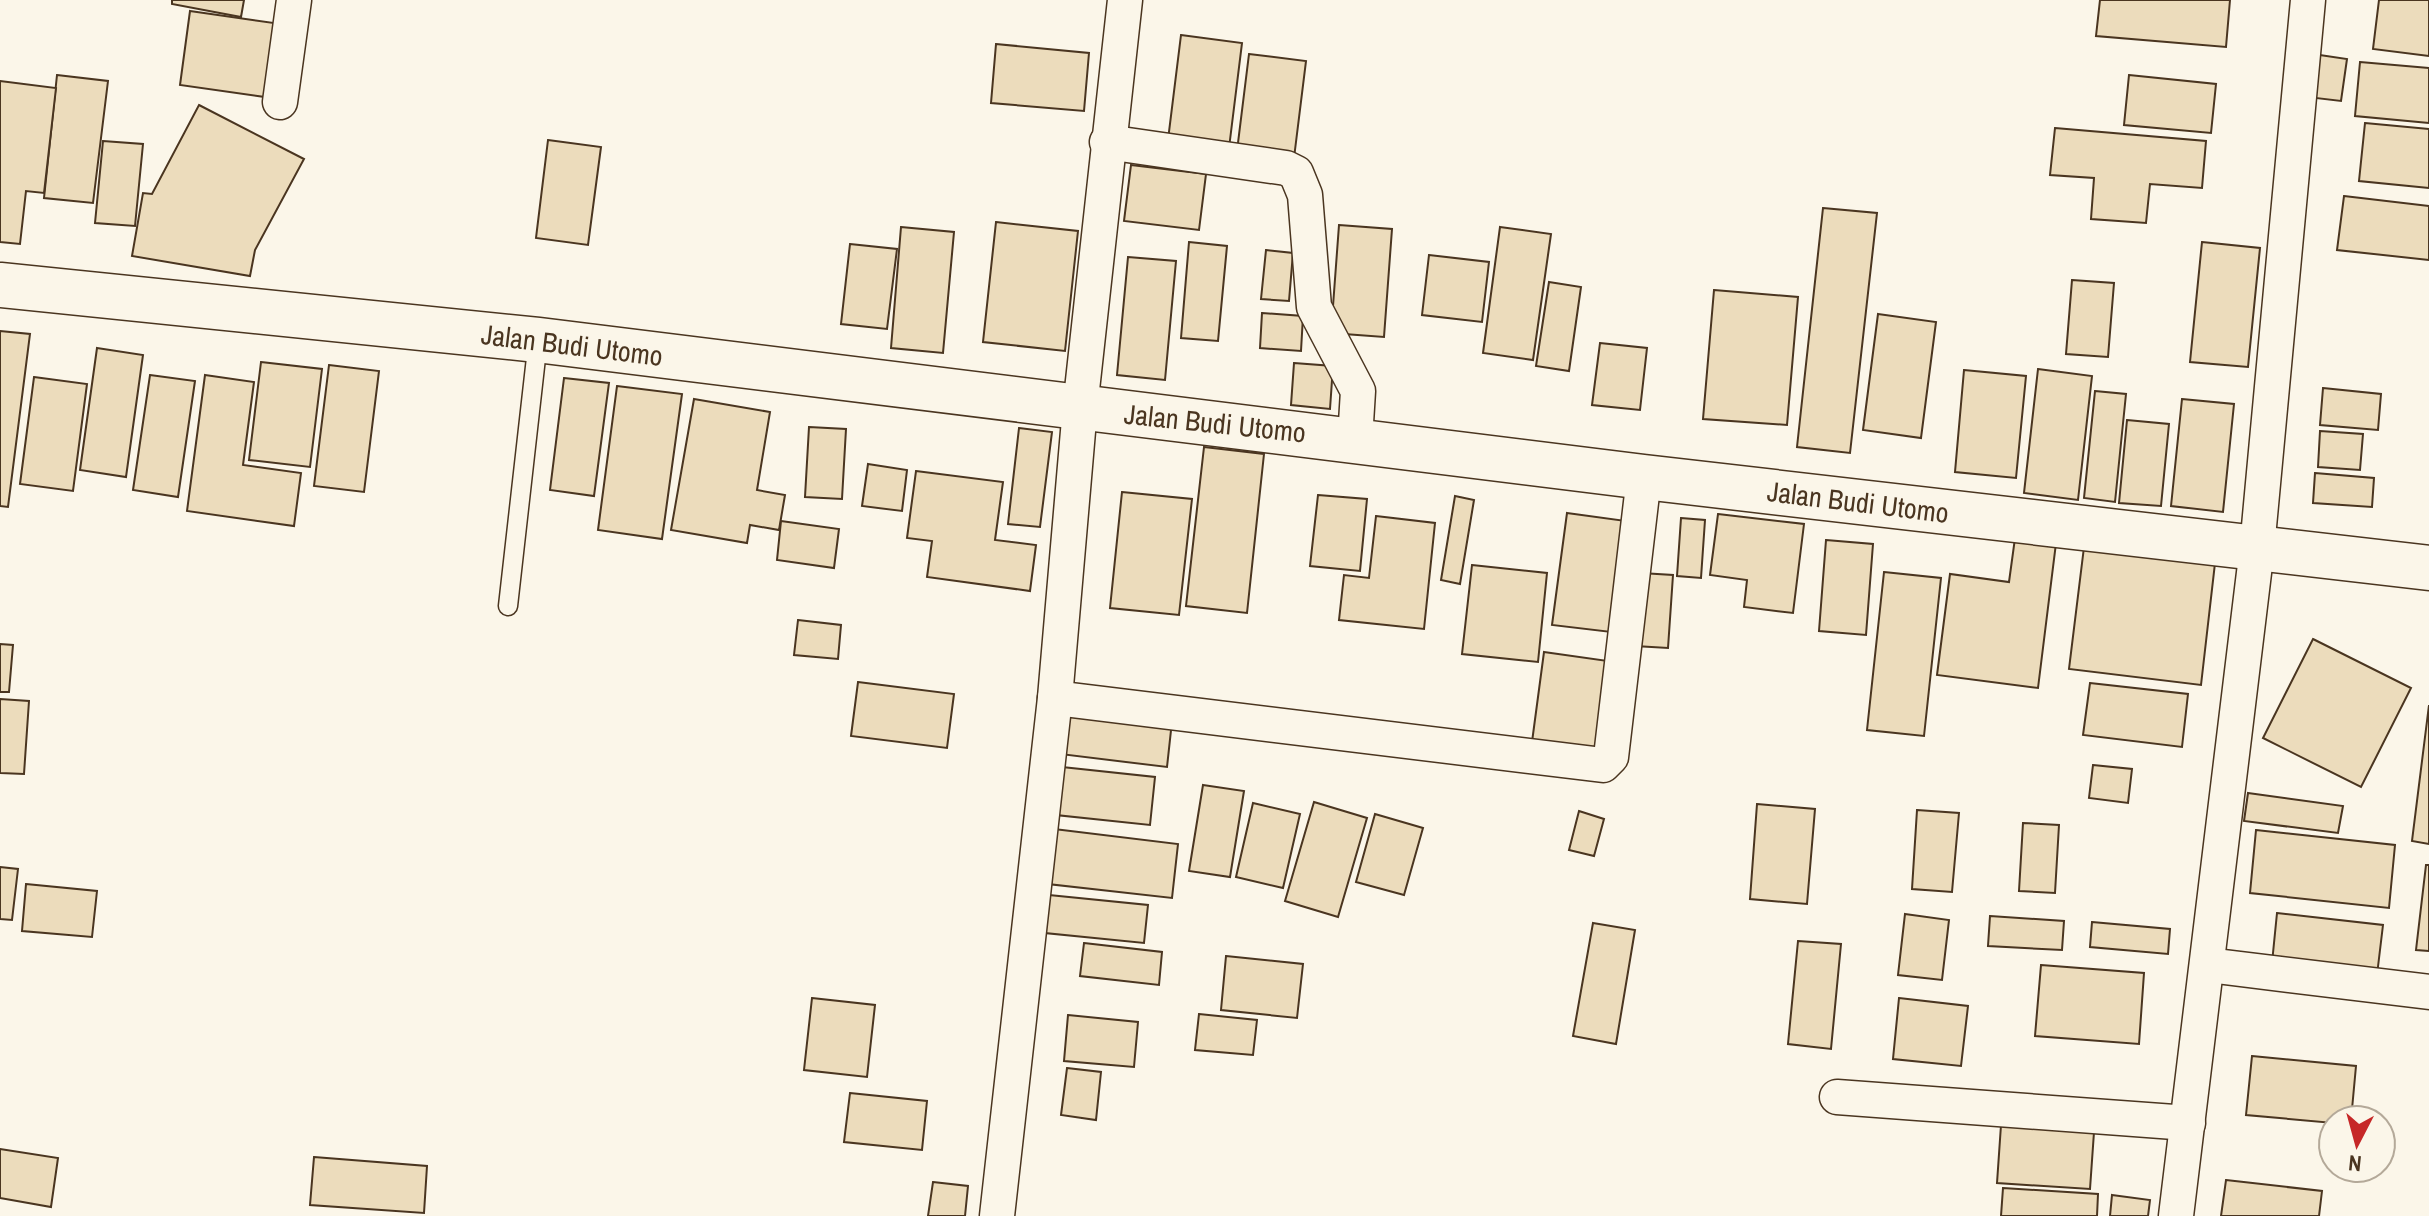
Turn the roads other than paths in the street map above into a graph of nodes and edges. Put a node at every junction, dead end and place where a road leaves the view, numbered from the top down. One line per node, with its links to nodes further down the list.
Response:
1 (294, 0): 4 (street)
2 (1125, 0): 5 (street)
3 (2308, 0): 11 (street)
4 (280, 102)
5 (1107, 142): 8 (street); 9 (street)
6 (0, 285): 7 (street, Jalan Budi Utomo)
7 (538, 340): 8 (street, Jalan Budi Utomo); 13 (lane)
8 (1080, 408): 9 (street, Jalan Budi Utomo); 14 (street)
9 (1355, 439): 10 (street, Jalan Budi Utomo)
10 (1644, 477): 11 (street, Jalan Budi Utomo); 14 (street)
11 (2257, 548): 12 (street, Jalan Budi Utomo); 15 (street)
12 (2429, 568)
13 (508, 606)
14 (1055, 698): 19 (street)
15 (2208, 965): 16 (street); 18 (street)
16 (2429, 992)
17 (1837, 1097): 18 (street)
18 (2188, 1123): 20 (street)
19 (997, 1216)
20 (2176, 1216)

